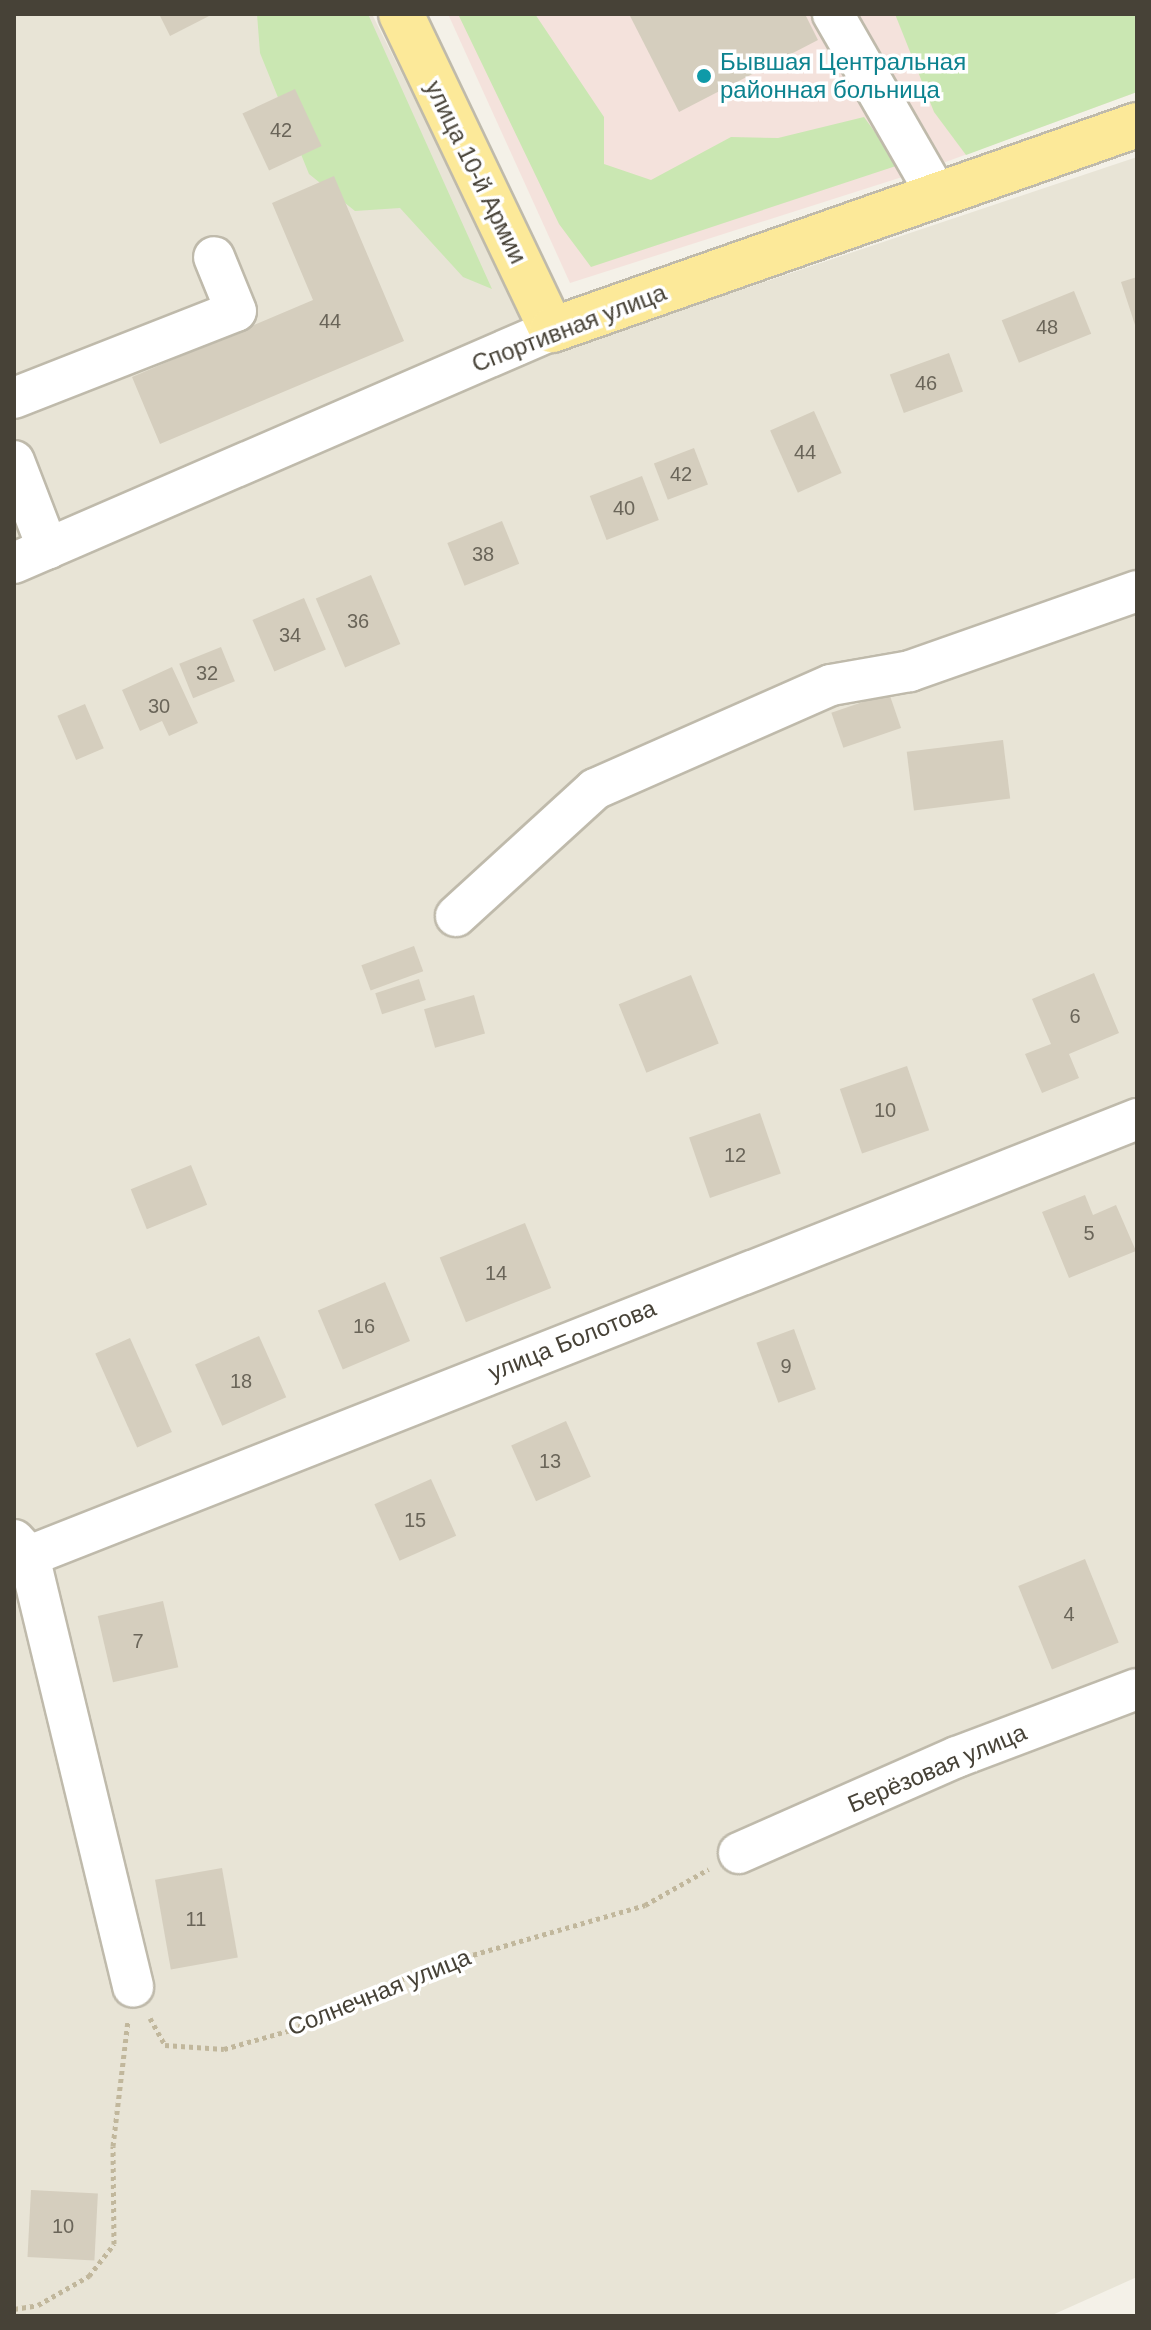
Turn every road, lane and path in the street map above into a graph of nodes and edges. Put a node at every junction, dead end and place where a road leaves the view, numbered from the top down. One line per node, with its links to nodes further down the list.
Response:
1 (401, 14): 6 (main road, улица 10-й Армии)
2 (833, 14): 4 (street)
3 (1137, 125): 4 (main road, Спортивная улица)
4 (937, 195): 6 (main road, Спортивная улица)
5 (214, 257): 7 (street)
6 (552, 330): 9 (street, Спортивная улица)
7 (14, 398)
8 (14, 461): 9 (street)
9 (31, 556)
10 (1137, 591): 11 (street)
11 (456, 916)
12 (1136, 1122): 13 (street, улица Болотова)
13 (22, 1548): 16 (street)
14 (1137, 1689): 15 (street, Берёзовая улица)
15 (739, 1853): 16 (path, Солнечная улица)
16 (133, 1987): 17 (path)
17 (14, 2309)

